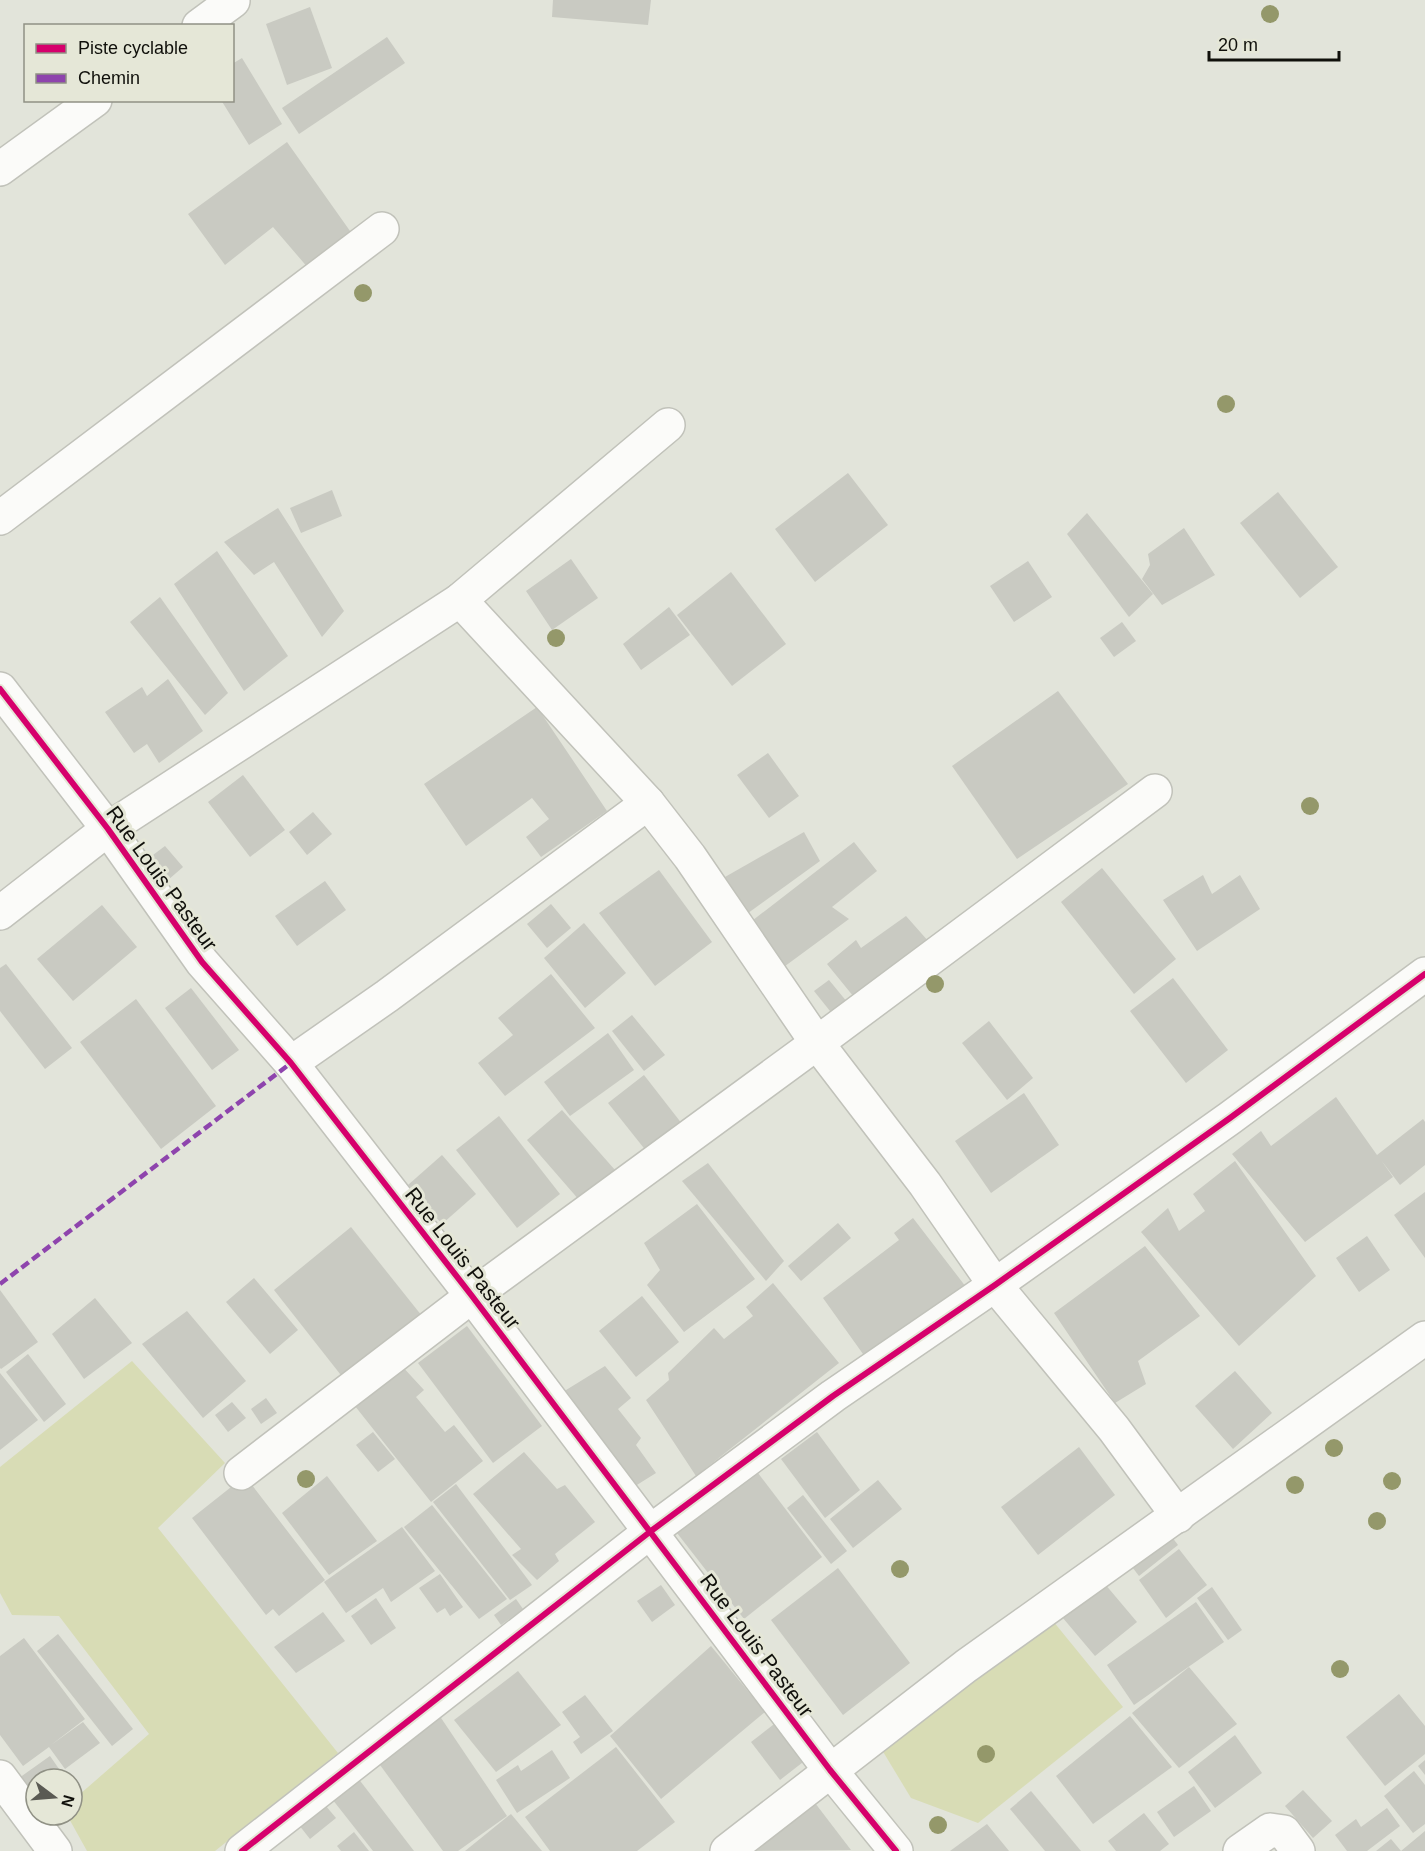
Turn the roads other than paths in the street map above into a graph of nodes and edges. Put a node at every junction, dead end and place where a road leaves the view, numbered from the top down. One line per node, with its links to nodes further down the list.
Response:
1 (233, 1): 2 (street)
2 (202, 24)
3 (91, 102): 4 (street)
4 (0, 169)
5 (382, 229): 7 (street)
6 (668, 425): 8 (street)
7 (0, 518)
8 (460, 600): 11 (street); 12 (street)
9 (0, 690): 12 (street, Rue Louis Pasteur)
10 (1155, 790): 15 (street)
11 (648, 803): 15 (street); 16 (street)
12 (108, 829): 13 (street); 16 (street, Rue Louis Pasteur)
13 (0, 913)
14 (1425, 974): 17 (street)
15 (818, 1043): 17 (street); 18 (street)
16 (291, 1063): 18 (street, Rue Louis Pasteur)
17 (995, 1286): 21 (street); 22 (street)
18 (472, 1296): 20 (street); 22 (street, Rue Louis Pasteur)
19 (1425, 1338): 21 (street)
20 (241, 1473)
21 (1178, 1516): 23 (street)
22 (651, 1531): 23 (street, Rue Louis Pasteur); 27 (street)
23 (830, 1770): 28 (street); 29 (street, Rue Louis Pasteur)
24 (0, 1777): 26 (street)
25 (1291, 1842): 30 (street)
26 (55, 1851)
27 (242, 1851)
28 (727, 1851)
29 (896, 1851)
30 (1239, 1851)

